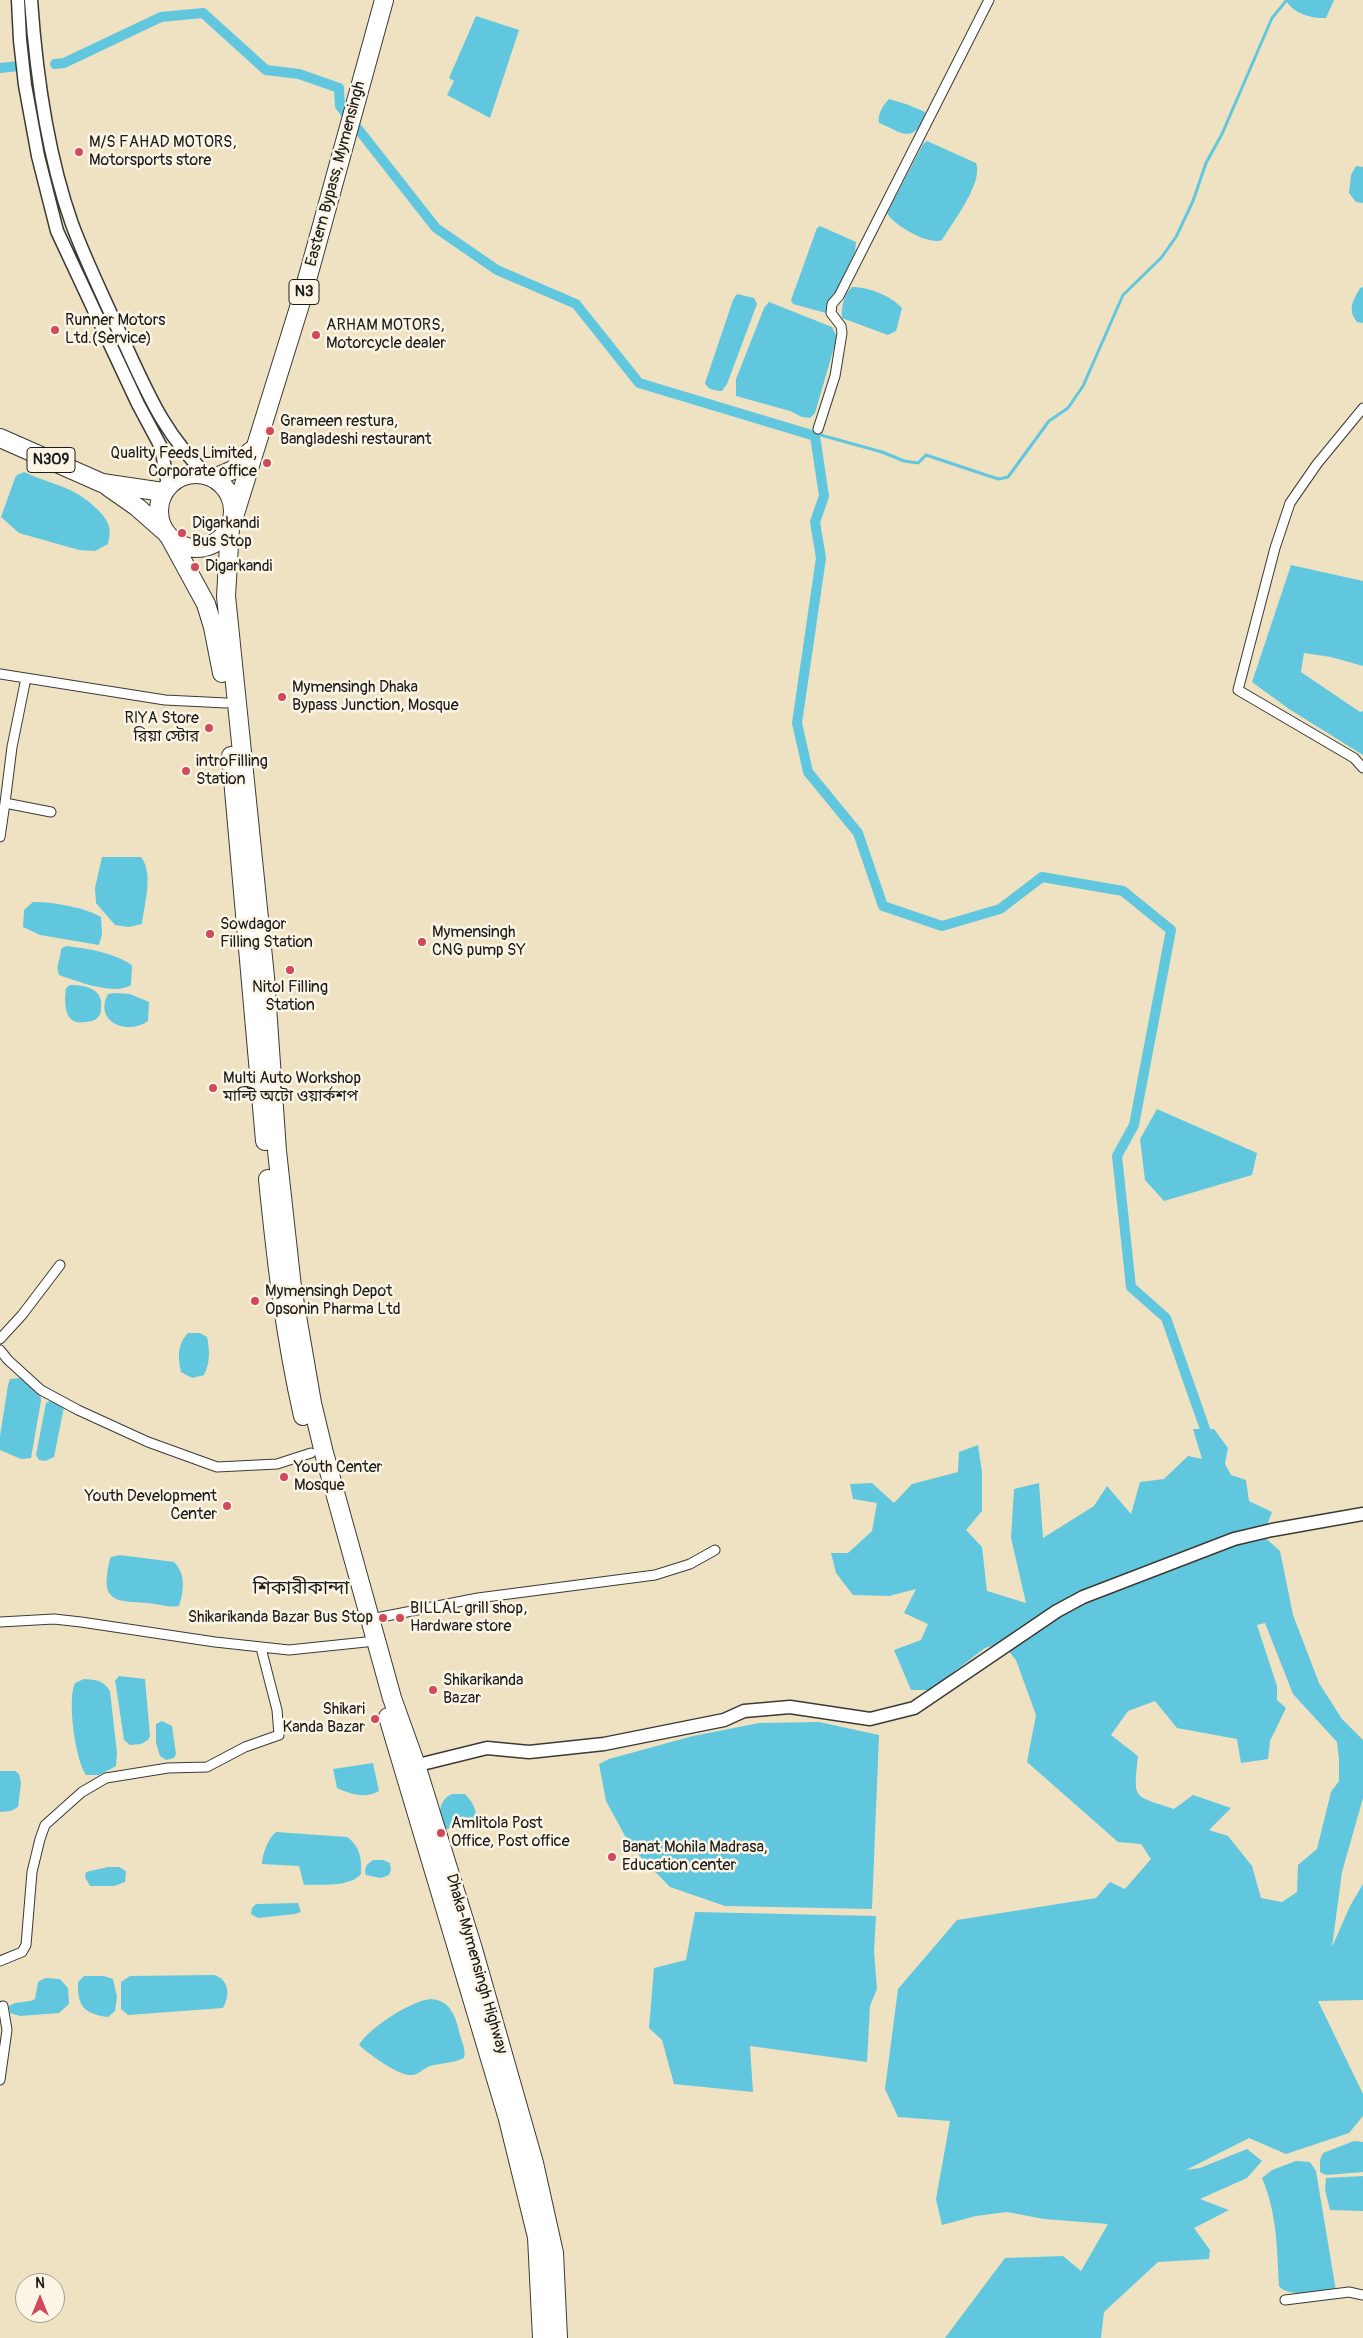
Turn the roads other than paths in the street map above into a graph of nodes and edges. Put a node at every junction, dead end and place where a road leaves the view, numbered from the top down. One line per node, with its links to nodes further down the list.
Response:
1 (18, 0): 11 (main road)
2 (31, 0): 9 (main road)
3 (384, 0): 8 (highway, Eastern Bypass, Mymensingh / N3)
4 (988, 0): 6 (street)
5 (1363, 408): 17 (street)
6 (818, 428)
7 (0, 438): 10 (highway, N309)
8 (258, 439): 9 (highway, N3); 12 (highway, Eastern Bypass, Mymensingh / N3)
9 (211, 477): 11 (highway, N3); 12 (highway, N3)
10 (102, 483): 11 (highway, N309); 13 (highway, N309)
11 (166, 489): 13 (highway, N3)
12 (231, 524): 13 (highway, N3); 27 (highway, Dhaka-Mymensingh Highway / N3)
13 (167, 535): 16 (highway, Dhaka-Mymensingh Highway / N3)
14 (0, 674): 15 (street)
15 (26, 678): 16 (street); 18 (street)
16 (226, 703): 24 (highway, Dhaka-Mymensingh Highway / N3)
17 (1363, 768)
18 (5, 803): 19 (street); 20 (street)
19 (51, 812)
20 (0, 837)
21 (60, 1265): 22 (street)
22 (0, 1339)
23 (0, 1350): 24 (street)
24 (311, 1453): 29 (highway, Dhaka-Mymensingh Highway / N3)
25 (1363, 1514): 31 (main road)
26 (715, 1550): 27 (street)
27 (371, 1619): 31 (highway, Dhaka-Mymensingh Highway / N3)
28 (0, 1622): 30 (street)
29 (366, 1642): 30 (street); 31 (highway, Dhaka-Mymensingh Highway / N3)
30 (261, 1648): 32 (street)
31 (409, 1767): 37 (highway, Dhaka-Mymensingh Highway / N3); 38 (highway, Dhaka-Mymensingh Highway / N3)
32 (0, 1961)
33 (3, 2006): 34 (street)
34 (0, 2080)
35 (1363, 2295): 36 (street)
36 (1285, 2300)
37 (542, 2338)
38 (558, 2338)

